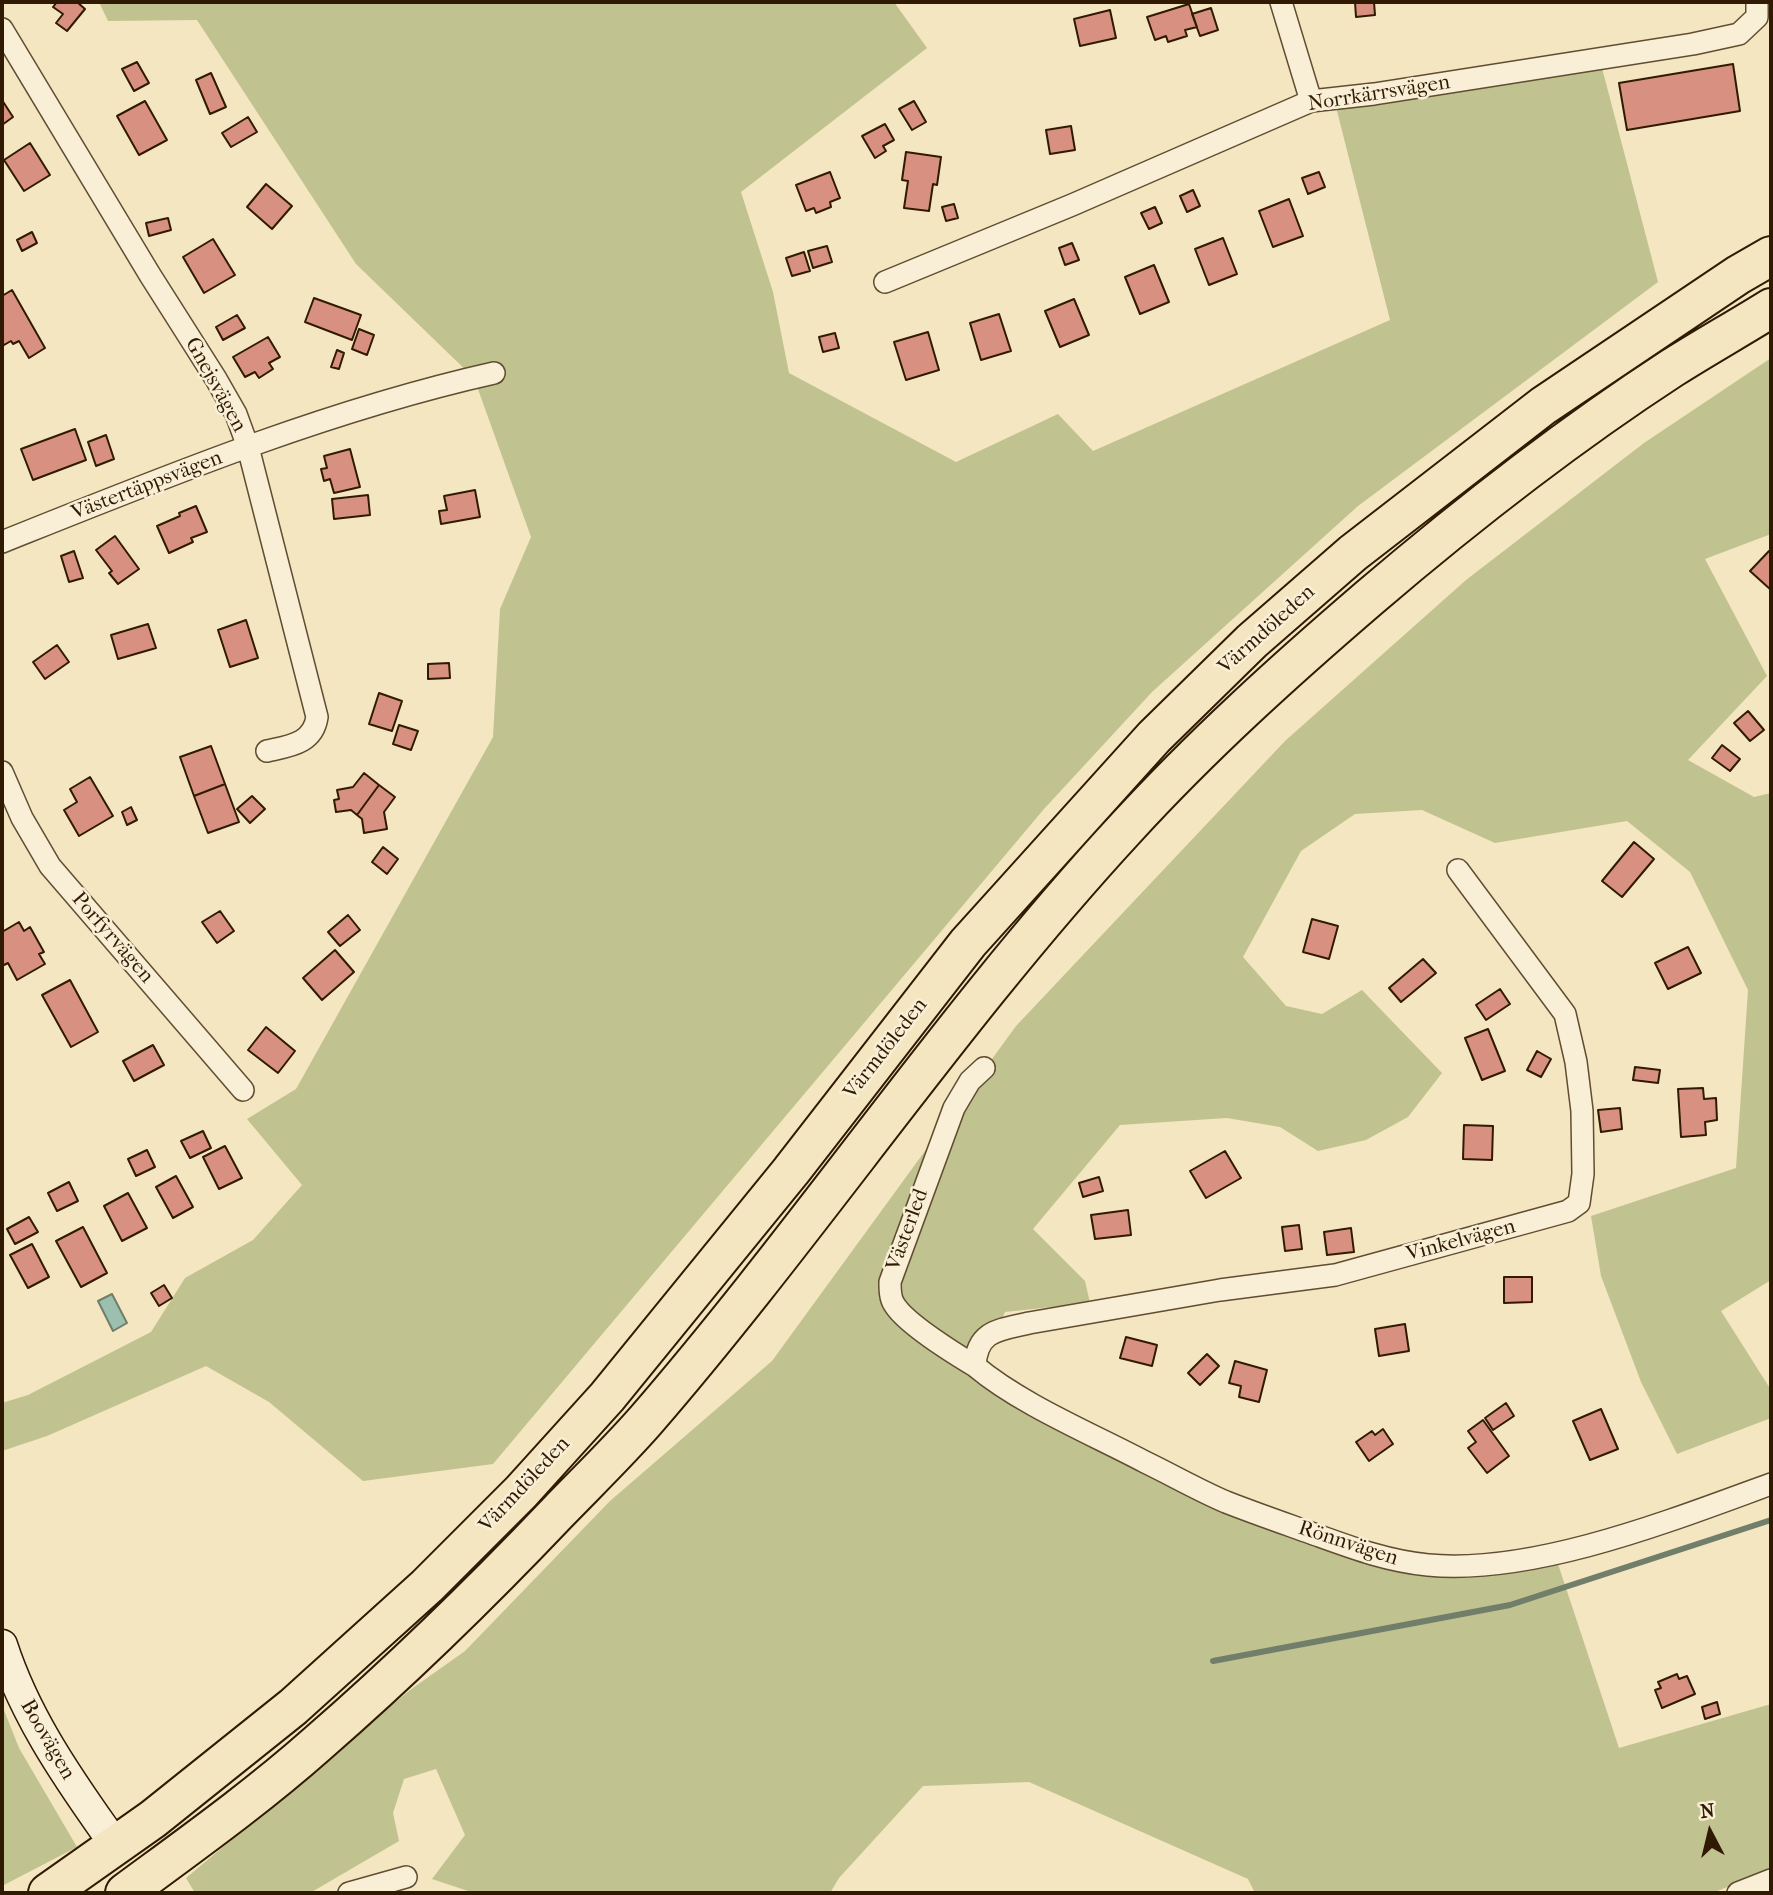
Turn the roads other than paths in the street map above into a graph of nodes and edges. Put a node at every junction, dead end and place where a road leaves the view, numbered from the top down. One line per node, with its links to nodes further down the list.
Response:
1 (1281, 2): 4 (street)
2 (1757, 2): 4 (street, Norrkärrsvägen)
3 (2, 29): 9 (street, Gnejsvägen)
4 (1311, 101): 6 (street, Norrkärrsvägen)
5 (1771, 256): 22 (highway, Värmdöleden)
6 (885, 282)
7 (1771, 308): 23 (highway, Värmdöleden)
8 (494, 373): 9 (street, Västertäppsvägen)
9 (248, 447): 10 (street, Västertäppsvägen); 11 (street, Gnejsvägen)
10 (2, 542)
11 (267, 751)
12 (2, 772): 15 (street, Porfyrvägen)
13 (1458, 870): 16 (street, Vinkelvägen)
14 (984, 1068): 16 (street, Västerled)
15 (243, 1090)
16 (975, 1366): 17 (street, Rönnvägen)
17 (1771, 1483)
18 (2, 1645): 19 (street, Boovägen)
19 (104, 1829)
20 (406, 1877): 24 (street)
21 (1771, 1880): 25 (street)
22 (48, 1893)
23 (125, 1893)
24 (349, 1893)
25 (1738, 1893)

